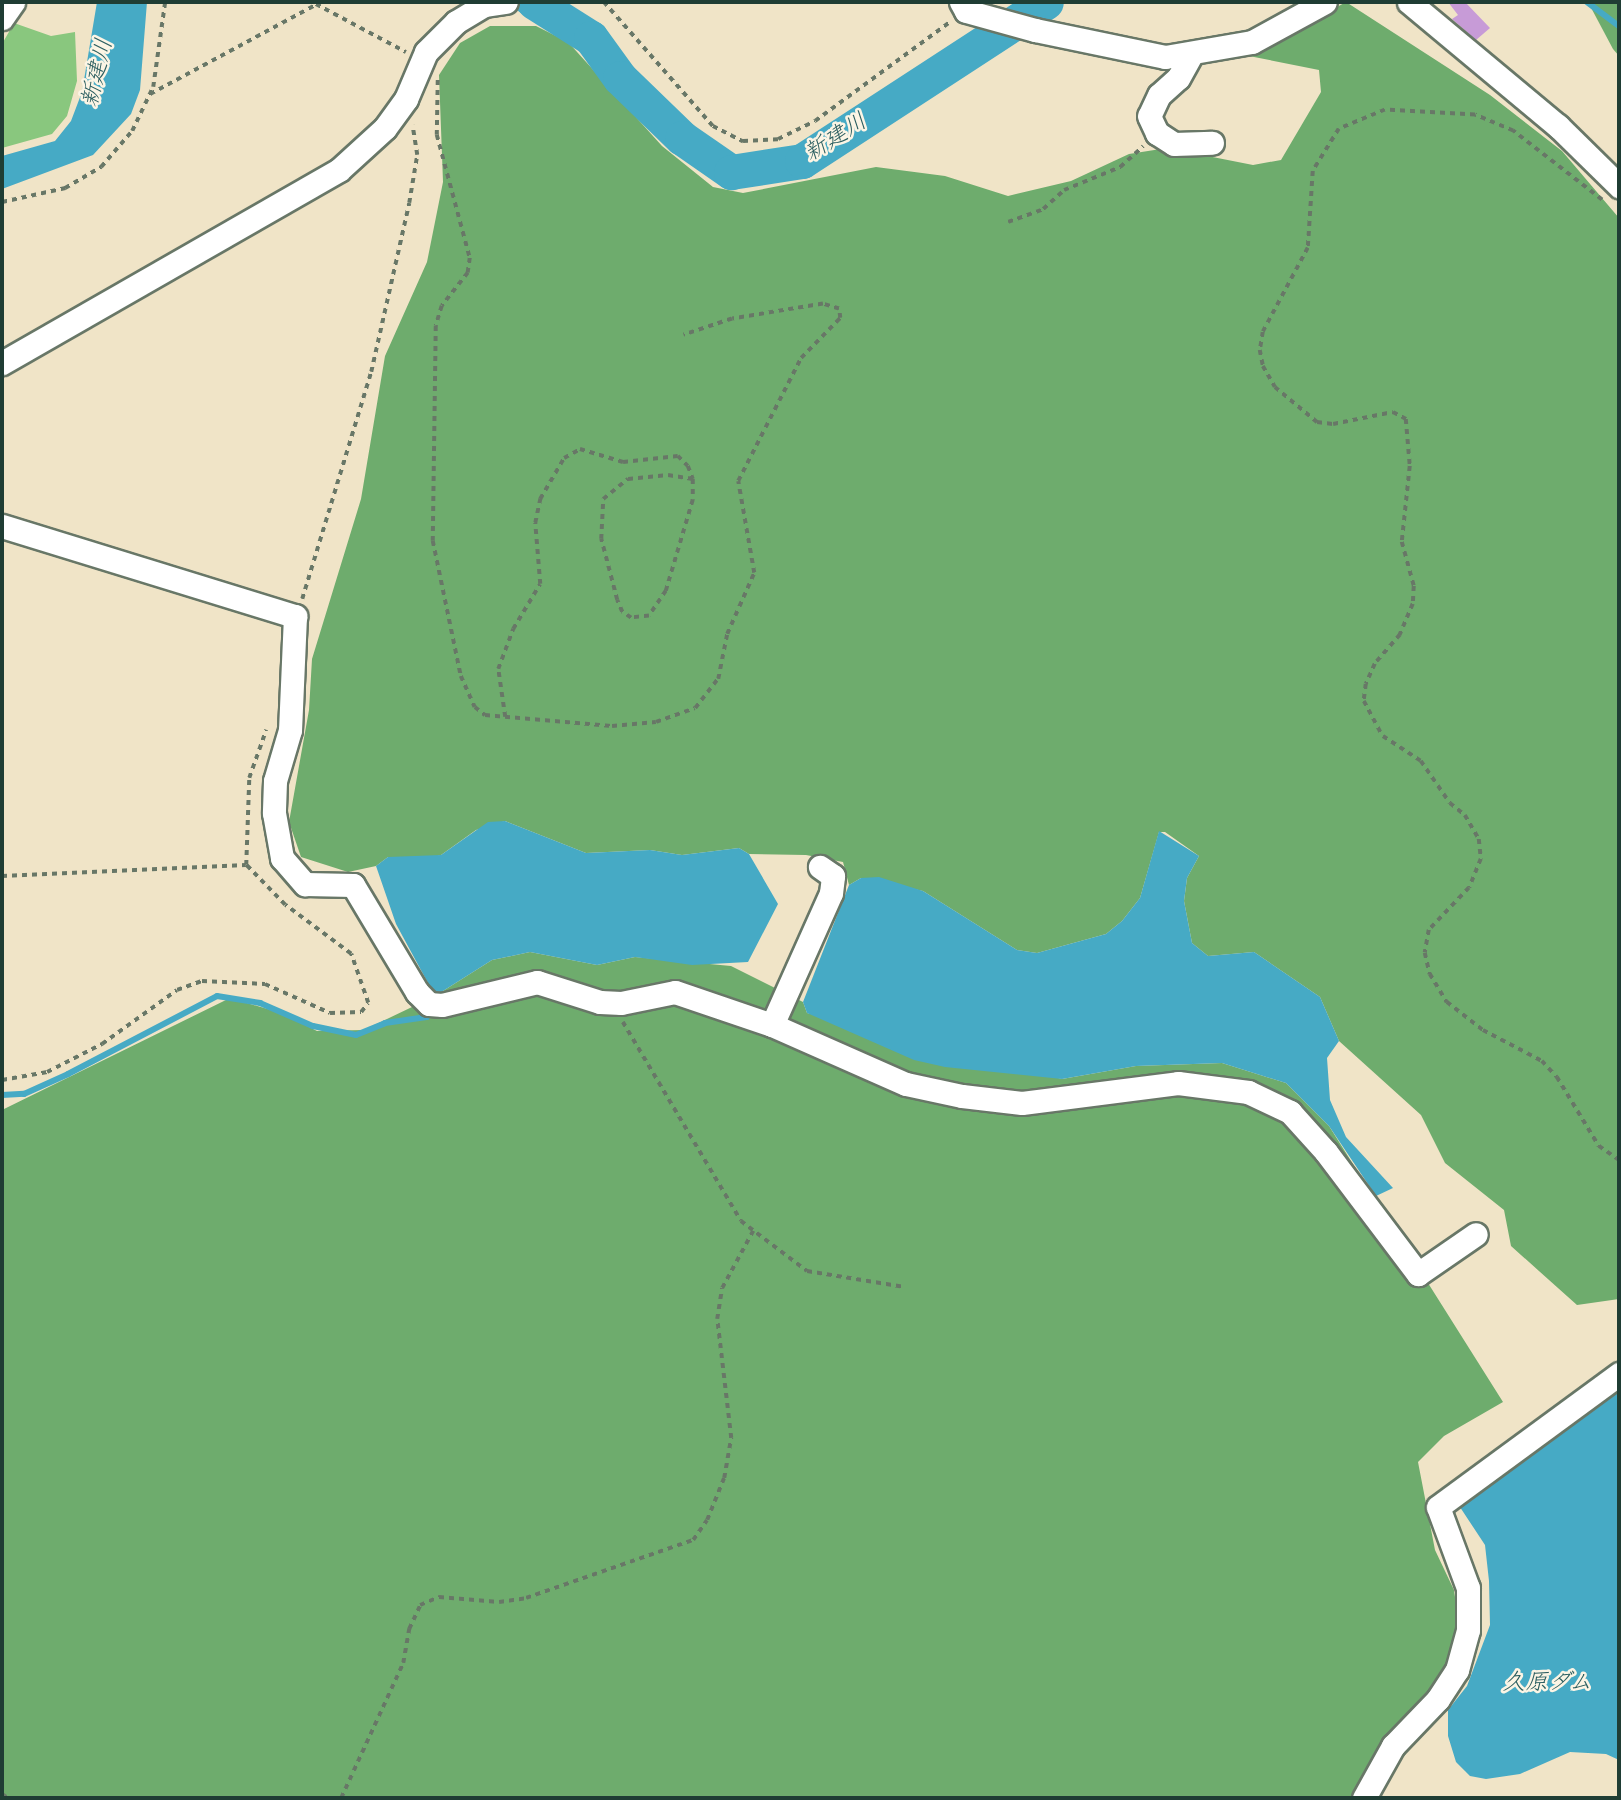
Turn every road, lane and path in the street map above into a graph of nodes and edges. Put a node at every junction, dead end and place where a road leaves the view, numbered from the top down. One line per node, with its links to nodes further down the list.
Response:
1 (13, 2): 9 (street)
2 (165, 2): 12 (path)
3 (604, 2): 8 (path)
4 (1325, 2): 10 (street)
5 (1409, 2): 16 (street)
6 (318, 3): 11 (path); 12 (path)
7 (495, 4): 11 (street)
8 (964, 6): 10 (street)
9 (2, 18)
10 (1191, 55): 14 (street)
11 (430, 69): 13 (street); 24 (path)
12 (149, 95): 17 (path)
13 (406, 99): 20 (street); 23 (path)
14 (1157, 133): 15 (street); 18 (path)
15 (1212, 143)
16 (1613, 195): 32 (path)
17 (2, 202)
18 (1008, 222)
19 (684, 335): 24 (path)
20 (2, 363)
21 (692, 479): 21 (path); 24 (path)
22 (2, 526): 23 (street)
23 (295, 616): 29 (street)
24 (505, 717)
25 (269, 719): 26 (path)
26 (246, 865): 28 (path); 31 (path)
27 (820, 867): 30 (street)
28 (2, 876)
29 (611, 1002): 30 (street); 33 (path)
30 (772, 1025): 34 (street)
31 (2, 1080)
32 (1619, 1160)
33 (753, 1230): 35 (path); 39 (path)
34 (1476, 1234)
35 (905, 1287)
36 (1619, 1374): 40 (street)
37 (2, 1794): 38 (path)
38 (8, 1798)
39 (341, 1798)
40 (1364, 1798)

